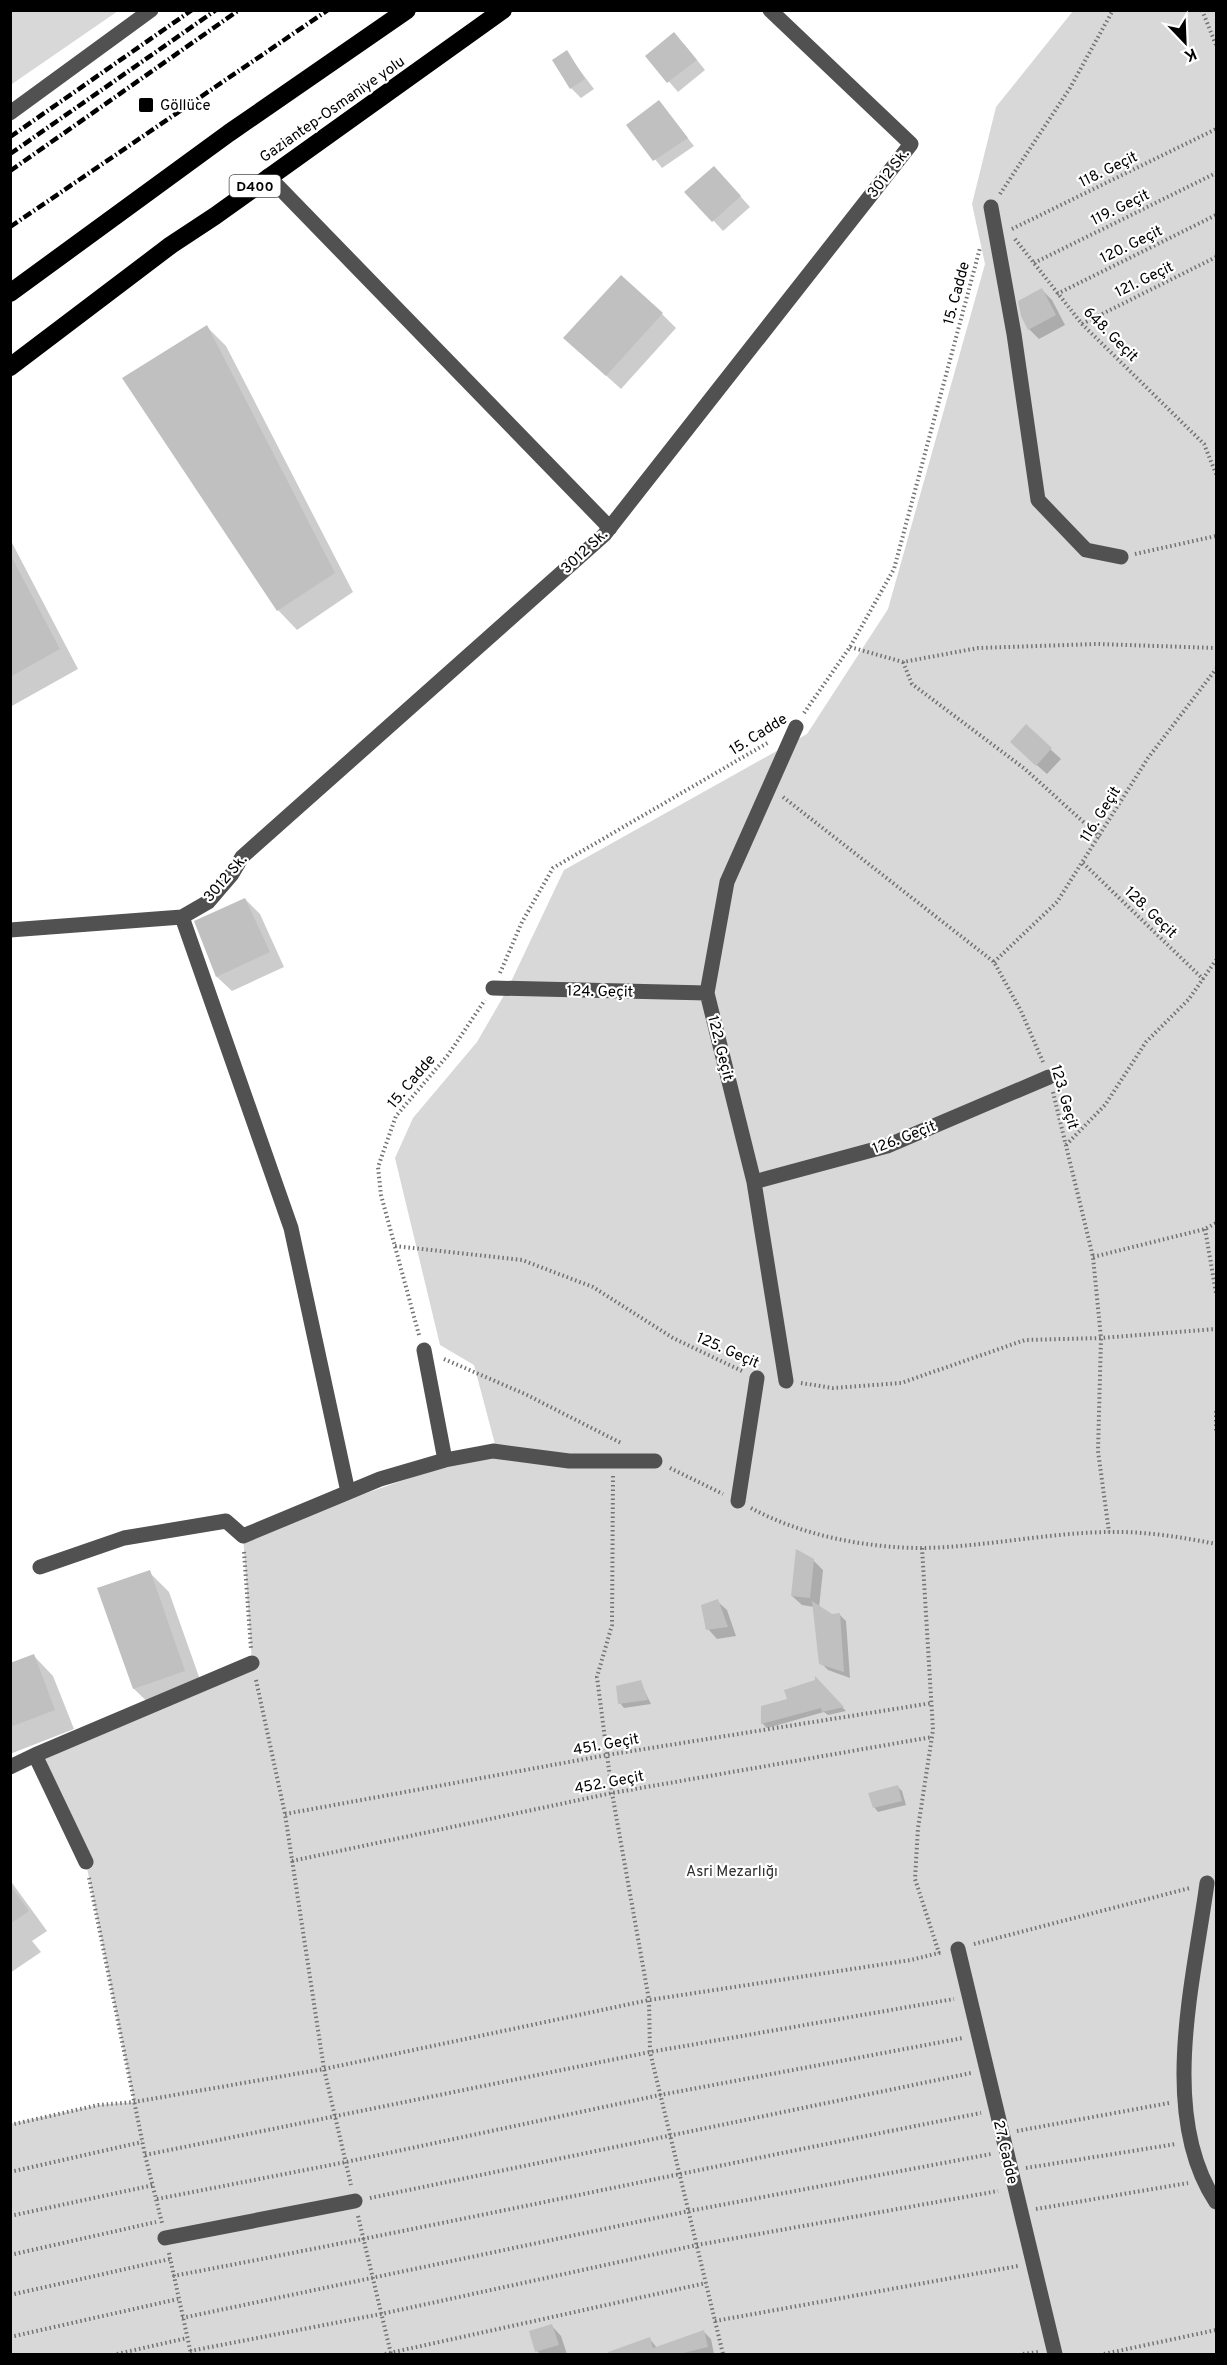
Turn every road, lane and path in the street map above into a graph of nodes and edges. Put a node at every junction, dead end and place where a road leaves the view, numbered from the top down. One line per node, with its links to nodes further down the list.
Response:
1 (151, 10): 8 (street)
2 (407, 10): 18 (highway)
3 (503, 10): 11 (highway, Gaziantep-Osmaniye yolu / D400)
4 (770, 10): 23 (street, 3012 Sk.)
5 (1113, 10): 12 (path)
6 (1202, 10): 7 (path)
7 (1216, 45)
8 (10, 113)
9 (1216, 129): 14 (path, 118. Geçit)
10 (1216, 173): 17 (path, 119. Geçit)
11 (268, 176): 21 (highway, Gaziantep-Osmaniye yolu / D400); 23 (street)
12 (991, 207): 14 (path, 648. Geçit); 25 (street)
13 (1216, 215): 19 (path, 120. Geçit)
14 (1009, 231): 17 (path, 648. Geçit)
15 (982, 241): 26 (path, 15. Cadde)
16 (1216, 257): 20 (path, 121. Geçit)
17 (1034, 263): 19 (path, 648. Geçit)
18 (10, 292)
19 (1057, 294): 20 (path, 648. Geçit)
20 (1082, 324): 22 (path, 648. Geçit)
21 (10, 367)
22 (1216, 474)
23 (610, 528): 34 (street, 3012 Sk.)
24 (1216, 536): 25 (path)
25 (1121, 557)
26 (850, 647): 28 (path); 30 (path, 15. Cadde)
27 (1216, 648): 28 (path)
28 (903, 662): 32 (path)
29 (1216, 669): 32 (path, 116. Geçit)
30 (796, 727): 31 (street, 122. Geçit); 39 (path, 15. Cadde)
31 (768, 785): 37 (path, 123. Geçit); 40 (street, 122. Geçit)
32 (1100, 838): 33 (path, 116. Geçit)
33 (1083, 863): 37 (path, 116. Geçit); 38 (path, 128. Geçit)
34 (182, 917): 35 (street, 3012 Sk.); 60 (street)
35 (10, 930)
36 (1216, 960): 38 (path)
37 (994, 962): 41 (path, 123. Geçit)
38 (1203, 979): 42 (path)
39 (493, 988): 40 (street, 124. Geçit); 46 (path, 15. Cadde)
40 (707, 993): 43 (street, 122. Geçit)
41 (1049, 1077): 42 (path, 123. Geçit); 43 (street, 126. Geçit)
42 (1066, 1146): 47 (path, 123. Geçit)
43 (754, 1182): 53 (street, 122. Geçit)
44 (1216, 1223): 45 (path)
45 (1205, 1229): 47 (path); 48 (path)
46 (395, 1246): 51 (path, 15. Cadde); 52 (path, 125. Geçit)
47 (1093, 1257): 50 (path, 123. Geçit)
48 (1216, 1293)
49 (1216, 1329): 50 (path)
50 (1101, 1338): 53 (path); 62 (path, 123. Geçit)
51 (424, 1350): 56 (path); 57 (street)
52 (757, 1378): 61 (street)
53 (786, 1381)
54 (1216, 1411): 55 (path)
55 (1216, 1432)
56 (625, 1445)
57 (445, 1460): 58 (street); 60 (street)
58 (613, 1461): 59 (street); 71 (path)
59 (655, 1461): 61 (path)
60 (348, 1492): 63 (street)
61 (738, 1501): 65 (path)
62 (1109, 1532): 64 (path); 65 (path)
63 (243, 1536): 66 (street); 67 (path)
64 (1216, 1544)
65 (922, 1548): 68 (path)
66 (40, 1567)
67 (252, 1663): 70 (street); 74 (path)
68 (932, 1702): 69 (path); 71 (path, 451. Geçit)
69 (932, 1737): 73 (path, 452. Geçit); 79 (path)
70 (35, 1755): 72 (street); 76 (street)
71 (608, 1755): 73 (path); 74 (path, 451. Geçit)
72 (10, 1767)
73 (612, 1793): 75 (path, 452. Geçit); 81 (path)
74 (285, 1814): 75 (path)
75 (292, 1861): 84 (path)
76 (86, 1862): 88 (path)
77 (1207, 1883): 78 (path); 87 (street)
78 (958, 1949): 79 (path); 80 (street, 27. Cadde)
79 (939, 1953): 81 (path)
80 (969, 1996): 82 (street, 27. Cadde); 83 (path)
81 (649, 2000): 83 (path); 84 (path)
82 (978, 2036): 85 (street, 27. Cadde); 86 (path)
83 (650, 2052): 86 (path); 90 (path)
84 (324, 2069): 88 (path); 90 (path)
85 (987, 2070): 89 (street, 27. Cadde); 93 (path)
86 (660, 2095): 93 (path); 98 (path)
87 (1185, 2101): 92 (path); 94 (street)
88 (134, 2102): 91 (path); 95 (path)
89 (996, 2110): 92 (street, 27. Cadde); 101 (path)
90 (334, 2116): 97 (path); 98 (path)
91 (10, 2125)
92 (1002, 2133): 96 (street, 27. Cadde)
93 (670, 2134): 101 (path); 106 (path)
94 (1191, 2141): 99 (path); 102 (street)
95 (142, 2142): 97 (path); 100 (path)
96 (1006, 2151): 99 (street, 27. Cadde); 108 (path)
97 (145, 2155): 103 (path)
98 (346, 2162): 105 (path); 106 (path)
99 (1011, 2171): 104 (street, 27. Cadde)
100 (10, 2172)
101 (679, 2172): 108 (path); 113 (path)
102 (1204, 2180): 107 (street); 109 (path)
103 (154, 2185): 105 (path); 110 (path)
104 (1015, 2188): 109 (street, 27. Cadde); 114 (path)
105 (157, 2199): 111 (path)
106 (355, 2201): 112 (street); 113 (path)
107 (1216, 2202)
108 (688, 2211): 114 (path); 119 (path)
109 (1020, 2212): 117 (street, 27. Cadde)
110 (10, 2216)
111 (161, 2221): 112 (path); 115 (path)
112 (165, 2238): 116 (path)
113 (364, 2240): 118 (path); 119 (path)
114 (697, 2246): 120 (path); 123 (path)
115 (10, 2255)
116 (170, 2259): 118 (path); 121 (path)
117 (1033, 2263): 125 (path); 134 (street, 27. Cadde)
118 (173, 2276): 122 (path)
119 (372, 2276): 123 (path); 124 (path)
120 (706, 2283): 125 (path); 130 (path)
121 (10, 2295)
122 (178, 2299): 124 (path); 127 (path)
123 (381, 2314): 129 (path); 130 (path)
124 (182, 2318): 128 (path)
125 (715, 2321): 133 (path)
126 (1216, 2330): 135 (path)
127 (10, 2337)
128 (187, 2338): 129 (path); 131 (path)
129 (190, 2353)
130 (390, 2354): 132 (path)
131 (117, 2355)
132 (385, 2355)
133 (723, 2355)
134 (1055, 2355)
135 (1104, 2355)

